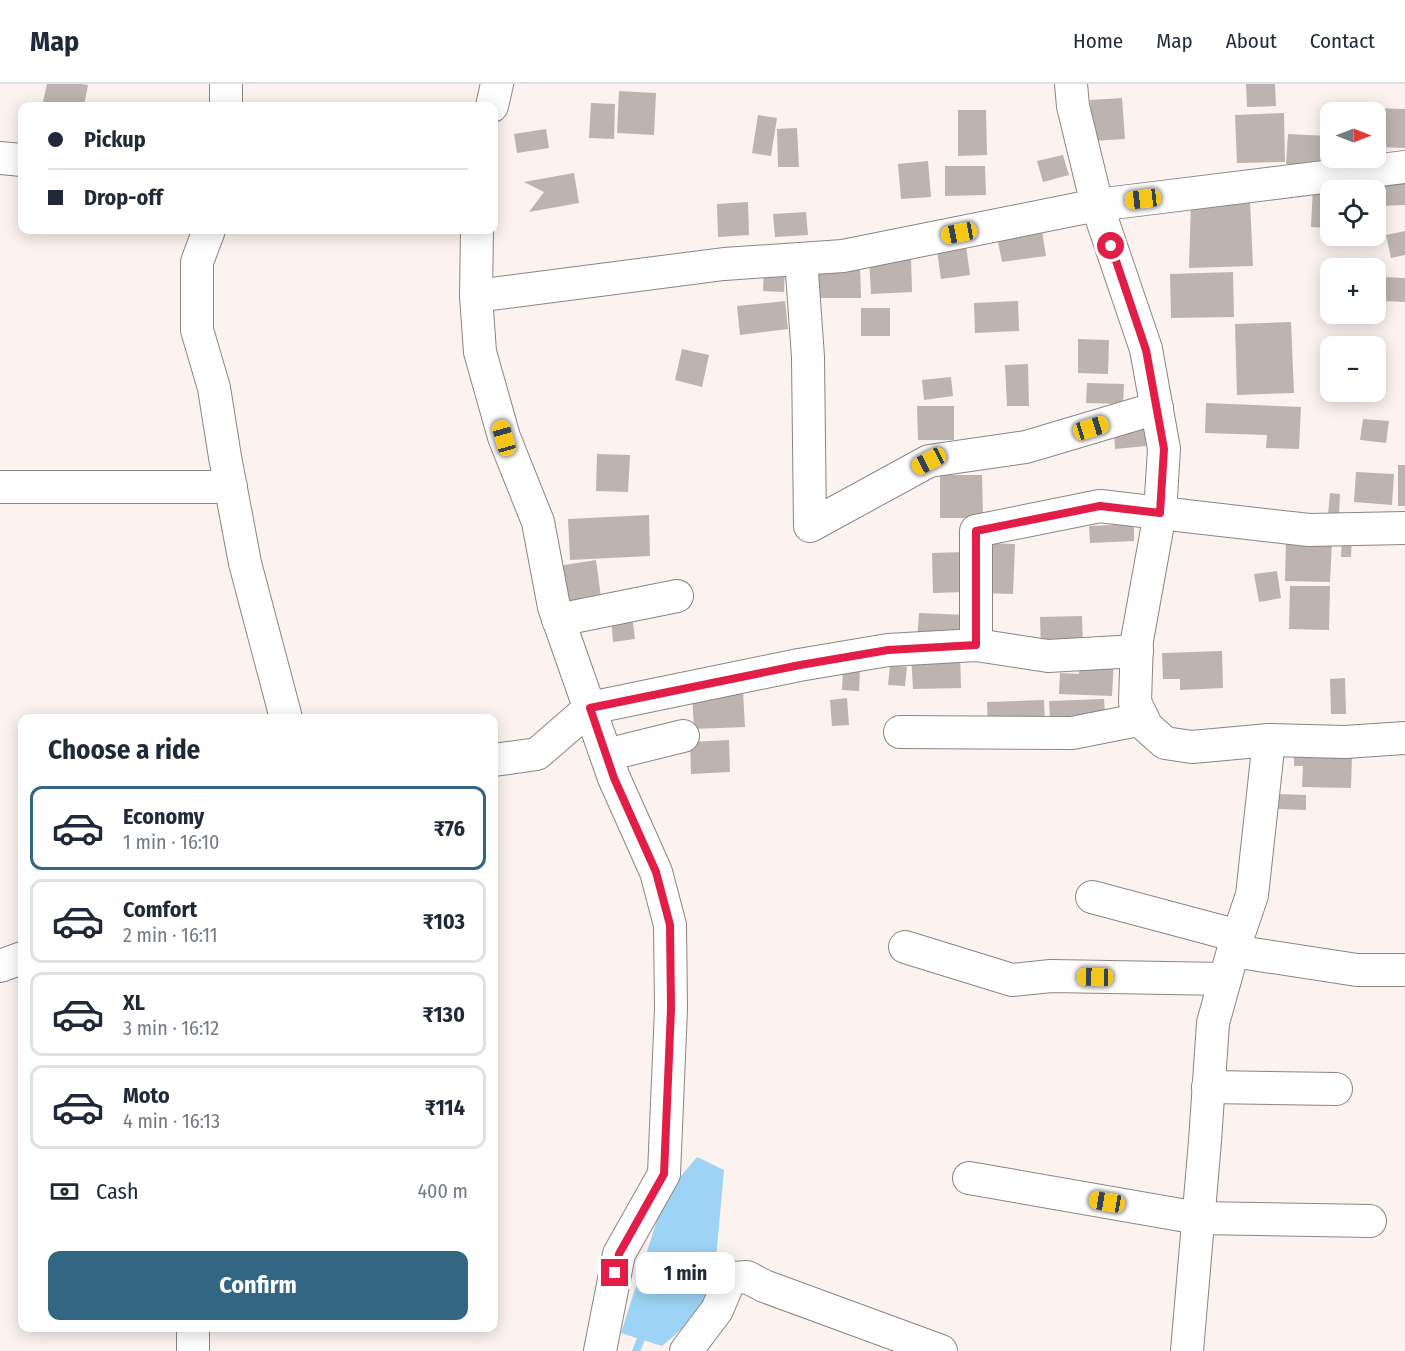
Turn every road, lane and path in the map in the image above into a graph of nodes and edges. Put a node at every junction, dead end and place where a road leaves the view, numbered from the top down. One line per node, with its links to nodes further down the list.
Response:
1 (226, 84): 4 (street)
2 (497, 84): 5 (street)
3 (1071, 84): 9 (street)
4 (226, 102)
5 (493, 102)
6 (0, 158): 7 (street)
7 (18, 160)
8 (1405, 166): 9 (street)
9 (1097, 205): 12 (street); 14 (street)
10 (208, 234): 16 (street)
11 (477, 234): 13 (street)
12 (801, 259): 13 (street); 14 (street)
13 (476, 296): 20 (street)
14 (1157, 408): 17 (street)
15 (0, 487): 16 (street)
16 (231, 487): 24 (street)
17 (1160, 513): 18 (street); 21 (street); 22 (street)
18 (1405, 528)
19 (677, 596): 20 (street)
20 (558, 620): 23 (street)
21 (976, 645): 22 (street); 23 (street)
22 (1137, 651): 25 (street)
23 (590, 708): 30 (street); 31 (street)
24 (285, 714)
25 (1143, 719): 26 (street); 29 (street)
26 (900, 732)
27 (683, 736): 30 (street)
28 (1405, 738): 29 (street)
29 (1269, 740): 34 (street)
30 (606, 755): 45 (street)
31 (498, 759)
32 (1092, 897): 34 (street)
33 (905, 947): 34 (street)
34 (1232, 955): 37 (street); 38 (street)
35 (18, 959): 36 (street)
36 (0, 966)
37 (1405, 970)
38 (1208, 1087): 39 (street); 41 (street)
39 (1336, 1089)
40 (969, 1178): 41 (street)
41 (1198, 1218): 42 (street); 48 (street)
42 (1370, 1221)
43 (193, 1332): 44 (street)
44 (192, 1351)
45 (600, 1351)
46 (686, 1351): 47 (street)
47 (941, 1351)
48 (1187, 1351)

